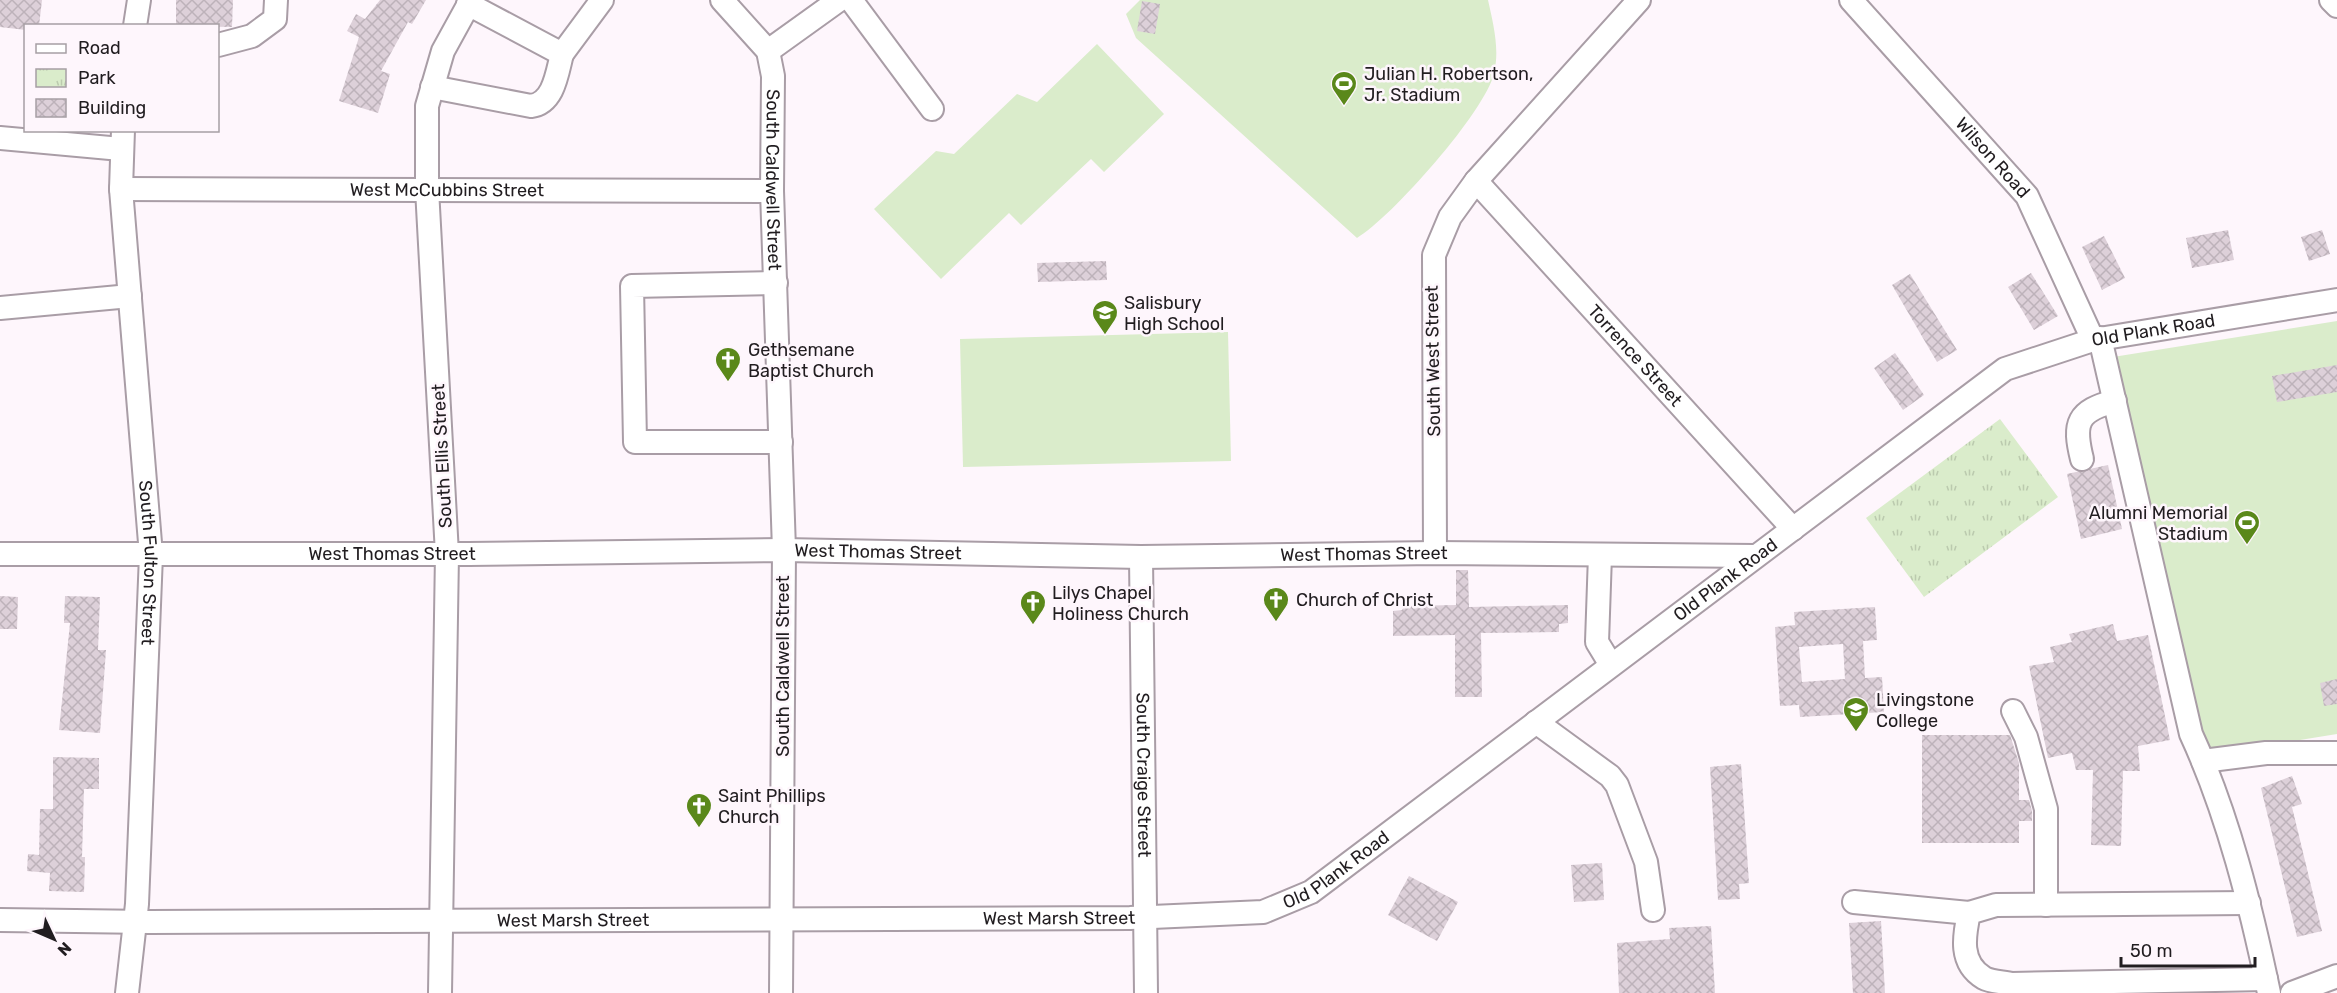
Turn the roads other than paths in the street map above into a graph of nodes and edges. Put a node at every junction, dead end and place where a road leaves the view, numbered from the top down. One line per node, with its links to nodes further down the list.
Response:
1 (139, 0): 12 (street)
2 (276, 0): 13 (street)
3 (602, 0): 15 (street)
4 (722, 0): 14 (street)
5 (839, 0): 14 (street)
6 (850, 0): 17 (street)
7 (1639, 0): 20 (street, South West Street)
8 (1851, 0): 28 (street, Wilson Road)
9 (2331, 0): 11 (street)
10 (470, 2): 15 (street); 16 (street, South Ellis Street)
11 (2337, 6)
12 (135, 24)
13 (219, 45)
14 (768, 51): 23 (street, South Caldwell Street)
15 (562, 54): 16 (street)
16 (432, 87): 22 (street, South Ellis Street)
17 (932, 109)
18 (0, 138): 19 (street)
19 (122, 140): 21 (street, South Fulton Street)
20 (1476, 181): 32 (street, Torrence Street); 34 (street, South West Street)
21 (121, 189): 22 (street, West McCubbins Street); 25 (street, South Fulton Street)
22 (427, 189): 23 (street, West McCubbins Street); 36 (street, South Ellis Street)
23 (772, 191): 24 (street, South Caldwell Street)
24 (776, 283): 30 (street, South Caldwell Street); 30 (street)
25 (130, 296): 27 (street); 37 (street, South Fulton Street)
26 (2337, 300): 28 (street, Old Plank Road)
27 (0, 308)
28 (2097, 339): 29 (street, Wilson Road); 32 (street, Old Plank Road)
29 (2115, 402): 31 (street); 45 (street, Wilson Road)
30 (781, 442): 33 (street, South Caldwell Street)
31 (2082, 459)
32 (1793, 529): 39 (street, Old Plank Road)
33 (784, 550): 36 (street, West Thomas Street); 40 (street, West Thomas Street); 52 (street, South Caldwell Street)
34 (1436, 553): 38 (street, West Thomas Street); 40 (street, West Thomas Street)
35 (0, 554): 37 (street, West Thomas Street)
36 (447, 554): 37 (street, West Thomas Street); 54 (street, South Ellis Street)
37 (151, 555): 55 (street, South Fulton Street)
38 (1600, 555): 39 (street, West Thomas Street); 41 (street)
39 (1755, 556): 41 (street, Old Plank Road)
40 (1141, 557): 51 (street, South Craige Street)
41 (1611, 665): 43 (street, Old Plank Road)
42 (2013, 711): 48 (street)
43 (1536, 722): 49 (street); 51 (street, Old Plank Road)
44 (2337, 753): 45 (street)
45 (2204, 761): 47 (street, Wilson Road)
46 (1854, 902): 50 (street)
47 (2249, 903): 48 (street); 57 (street, Wilson Road)
48 (2046, 905): 50 (street)
49 (1653, 910)
50 (1969, 913): 57 (street)
51 (1146, 918): 52 (street, West Marsh Street); 61 (street, South Craige Street)
52 (781, 919): 54 (street, West Marsh Street); 60 (street, South Caldwell Street)
53 (0, 920): 55 (street, West Marsh Street)
54 (441, 920): 55 (street, West Marsh Street); 59 (street, South Ellis Street)
55 (136, 922): 58 (street, South Fulton Street)
56 (2337, 976): 62 (street)
57 (2267, 986)
58 (127, 993)
59 (440, 993)
60 (781, 993)
61 (1146, 993)
62 (2292, 993)

